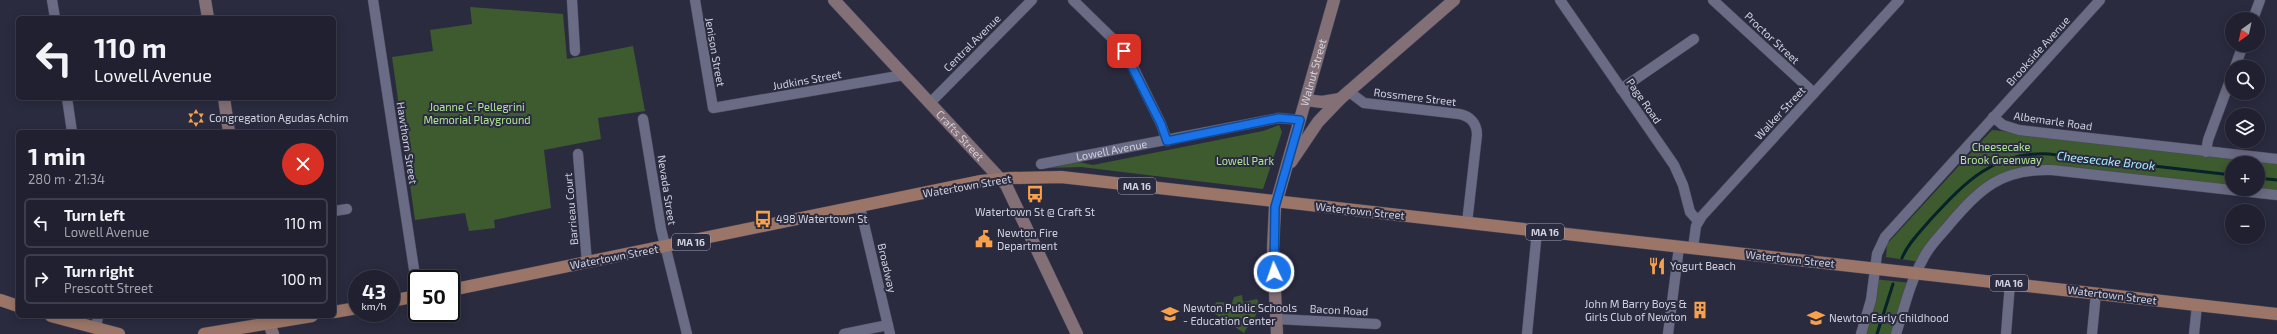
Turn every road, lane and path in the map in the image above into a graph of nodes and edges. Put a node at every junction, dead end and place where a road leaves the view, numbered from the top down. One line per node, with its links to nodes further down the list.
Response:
1 (52, 0): 17 (street)
2 (205, 0): 18 (main road)
3 (374, 0): 56 (street, Hawthorn Street)
4 (572, 0): 20 (street)
5 (695, 0): 30 (street, Jenison Street)
6 (834, 0): 21 (main road, Crafts Street)
7 (1032, 0): 29 (street, Central Avenue)
8 (1073, 0): 36 (street)
9 (1334, 0): 28 (main road, Walnut Street)
10 (1454, 0): 25 (main road)
11 (1560, 0): 22 (street, Page Road)
12 (1713, 0): 23 (street, Proctor Street)
13 (1899, 0): 23 (street, Walker Street)
14 (2100, 0): 31 (street, Brookside Avenue)
15 (2260, 0): 16 (street)
16 (2256, 12)
17 (55, 16)
18 (208, 16)
19 (1694, 39): 22 (street)
20 (575, 51)
21 (904, 75): 29 (main road, Crafts Street); 30 (street, Judkins Street)
22 (1621, 89): 48 (street, Page Road)
23 (1814, 93): 48 (street, Walker Street)
24 (2225, 94): 37 (street)
25 (1344, 95): 28 (main road); 41 (main road); 49 (street, Rossmere Street)
26 (67, 100): 34 (street)
27 (224, 100): 35 (main road)
28 (1306, 100): 33 (main road, Walnut Street)
29 (930, 103): 42 (main road, Crafts Street)
30 (713, 108)
31 (1993, 117): 37 (street, Albemarle Road); 55 (street)
32 (643, 119): 51 (street, Nevada Street)
33 (1300, 120): 36 (street, Lowell Avenue); 41 (main road, Walnut Street)
34 (72, 130)
35 (229, 130)
36 (1167, 141): 40 (street, Lowell Avenue)
37 (2206, 152): 39 (street, Albemarle Road)
38 (578, 154): 54 (street, Barrieau Court)
39 (2277, 159)
40 (1041, 164)
41 (1283, 174): 44 (main road, Walnut Street)
42 (1000, 179): 44 (main road, Watertown Street / MA 16); 45 (main road, Watertown Street / MA 16); 79 (main road, Crafts Street)
43 (2277, 195): 57 (street)
44 (1276, 202): 49 (main road, Watertown Street / MA 16); 70 (main road, Walnut Street)
45 (860, 207): 51 (main road, Watertown Street / MA 16); 74 (street, Broadway)
46 (347, 209): 47 (street)
47 (336, 211)
48 (1698, 221): 53 (street)
49 (1467, 223): 50 (main road, Watertown Street / MA 16)
50 (1537, 231): 52 (main road, Watertown Street / MA 16); 81 (street)
51 (666, 247): 54 (main road, Watertown Street / MA 16); 77 (street, Nevada Street)
52 (1679, 247): 53 (main road, Watertown Street / MA 16); 82 (street)
53 (1693, 248): 55 (main road, Watertown Street / MA 16)
54 (587, 263): 59 (main road, Watertown Street / MA 16)
55 (1875, 268): 57 (main road, Watertown Street / MA 16); 83 (street)
56 (414, 270)
57 (1916, 273): 58 (main road, Watertown Street / MA 16); 84 (street)
58 (2010, 284): 60 (main road, Watertown Street / MA 16); 85 (street)
59 (460, 288)
60 (2096, 293): 63 (main road, Watertown Street / MA 16); 86 (street)
61 (0, 300): 62 (main road)
62 (16, 305)
63 (2197, 305): 66 (main road, Watertown Street / MA 16); 87 (street)
64 (348, 310): 65 (main road)
65 (336, 312)
66 (2277, 314)
67 (58, 318): 73 (main road)
68 (98, 318): 73 (street)
69 (303, 318): 72 (main road)
70 (1276, 319): 71 (street, Bacon Road); 80 (main road, Walnut Street)
71 (1376, 324)
72 (270, 325): 76 (main road)
73 (96, 329): 75 (main road)
74 (889, 329): 78 (street)
75 (119, 334)
76 (204, 334)
77 (687, 334)
78 (844, 334)
79 (1077, 334)
80 (1277, 334)
81 (1527, 334)
82 (1668, 334)
83 (1861, 334)
84 (1896, 334)
85 (2006, 334)
86 (2092, 334)
87 (2194, 334)

